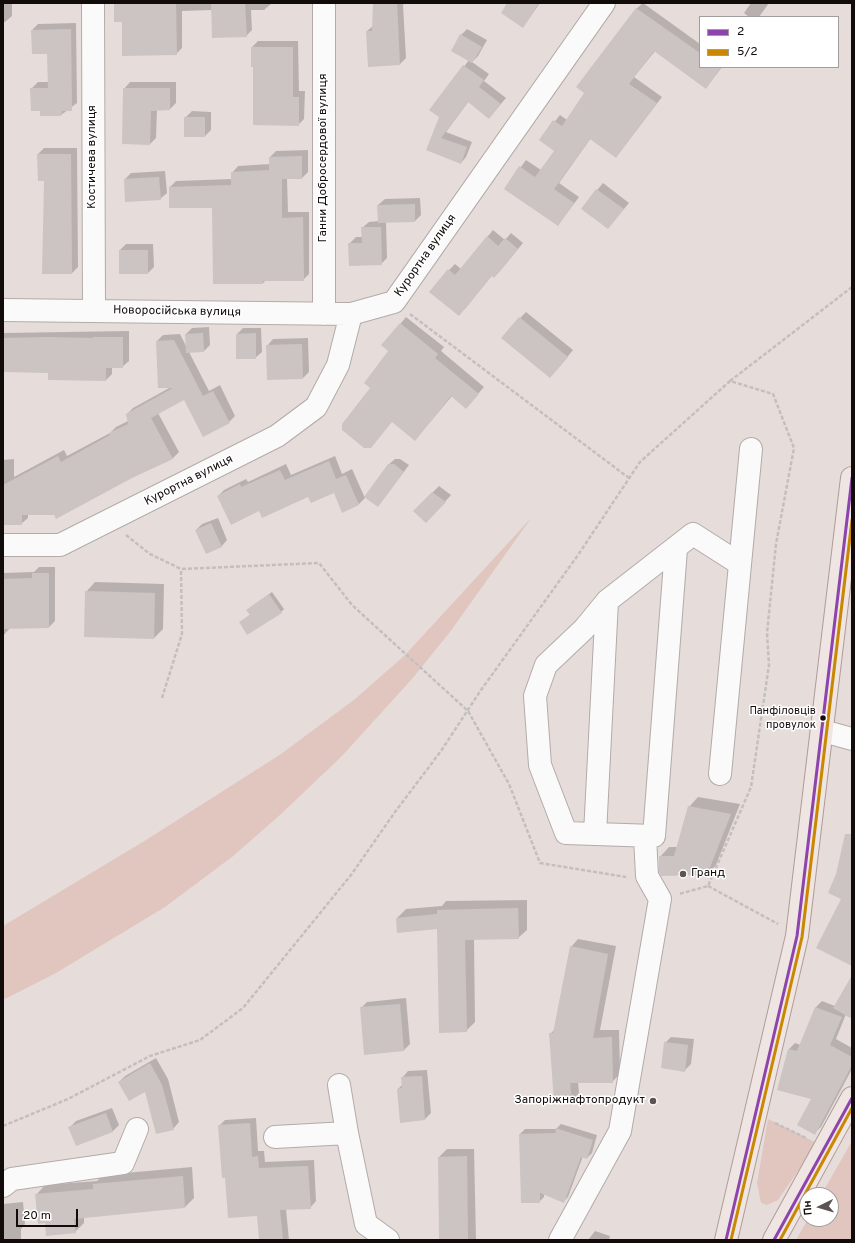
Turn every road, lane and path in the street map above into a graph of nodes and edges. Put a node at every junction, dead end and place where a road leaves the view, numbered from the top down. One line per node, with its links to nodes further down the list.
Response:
1 (93, 3): 7 (street, Костичева вулиця)
2 (324, 3): 8 (street, Ганни Добросердової вулиця)
3 (604, 3): 5 (street, Курортна вулиця)
4 (852, 287): 10 (path)
5 (394, 302): 9 (street, Курортна вулиця); 12 (path)
6 (3, 310): 7 (street, Новоросійська вулиця)
7 (94, 311): 8 (street, Новоросійська вулиця)
8 (324, 314): 9 (street, Новоросійська вулиця)
9 (351, 314): 15 (street, Курортна вулиця)
10 (730, 381)
11 (750, 449): 17 (street)
12 (629, 478)
13 (852, 478): 22 (main road)
14 (121, 531): 18 (path)
15 (3, 545)
16 (676, 549): 17 (street); 19 (street); 26 (street)
17 (740, 564): 24 (street)
18 (181, 569): 20 (path); 21 (path)
19 (607, 601): 25 (street); 25 (street)
20 (162, 698)
21 (468, 711)
22 (823, 732): 23 (street); 28 (main road)
23 (852, 738)
24 (720, 774)
25 (595, 834): 26 (street)
26 (645, 836): 38 (street)
27 (708, 886): 28 (path)
28 (796, 936): 31 (main road)
29 (339, 1085): 33 (street)
30 (852, 1098): 35 (main road)
31 (755, 1114): 35 (path); 39 (main road)
32 (137, 1129): 36 (street)
33 (347, 1134): 34 (street); 37 (street)
34 (275, 1137)
35 (825, 1147): 40 (main road)
36 (3, 1186)
37 (388, 1240)
38 (560, 1240)
39 (726, 1240)
40 (774, 1240)

